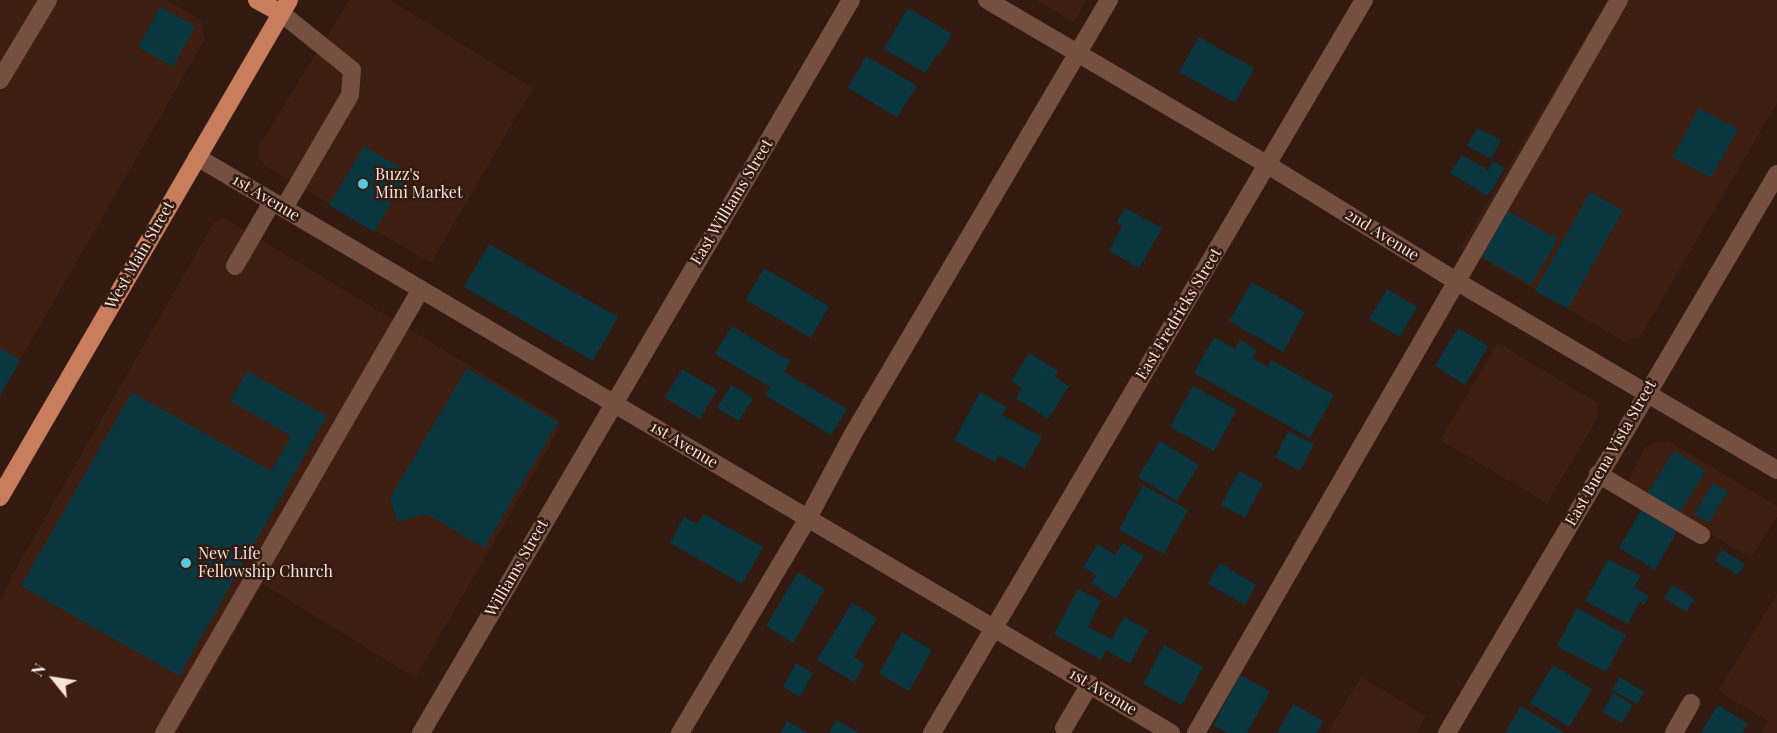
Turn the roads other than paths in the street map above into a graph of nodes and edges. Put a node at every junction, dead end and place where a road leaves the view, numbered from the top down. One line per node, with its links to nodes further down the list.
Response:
1 (48, 0): 10 (street)
2 (257, 0): 8 (main road)
3 (851, 0): 19 (street, East Williams Street)
4 (987, 0): 9 (street, 2nd Avenue)
5 (1109, 0): 9 (street)
6 (1364, 0): 12 (street, East Fredricks Street)
7 (1620, 0): 16 (street)
8 (285, 7): 11 (main road, West Main Street); 14 (street)
9 (1079, 54): 12 (street, 2nd Avenue); 23 (street)
10 (0, 80)
11 (197, 157): 14 (street, 1st Avenue); 22 (main road, West Main Street)
12 (1268, 165): 16 (street, 2nd Avenue); 25 (street, East Fredricks Street)
13 (1777, 174): 18 (street, East Buena Vista Street)
14 (278, 205): 15 (street); 17 (street, 1st Avenue)
15 (235, 266)
16 (1456, 281): 18 (street, 2nd Avenue); 34 (street)
17 (421, 289): 19 (street, 1st Avenue); 29 (street)
18 (1646, 394): 20 (street, 2nd Avenue); 21 (street, East Buena Vista Street)
19 (614, 404): 23 (street, 1st Avenue); 30 (street, Williams Street)
20 (1777, 470)
21 (1598, 474): 24 (street); 35 (street, East Buena Vista Street)
22 (0, 497)
23 (808, 518): 25 (street, 1st Avenue); 31 (street)
24 (1701, 535)
25 (993, 628): 26 (street, 1st Avenue); 32 (street, East Fredricks Street)
26 (1090, 684): 28 (street); 33 (street, 1st Avenue)
27 (1691, 703): 36 (street)
28 (1064, 728)
29 (164, 733)
30 (421, 733)
31 (680, 733)
32 (932, 733)
33 (1171, 733)
34 (1196, 733)
35 (1447, 733)
36 (1674, 733)

